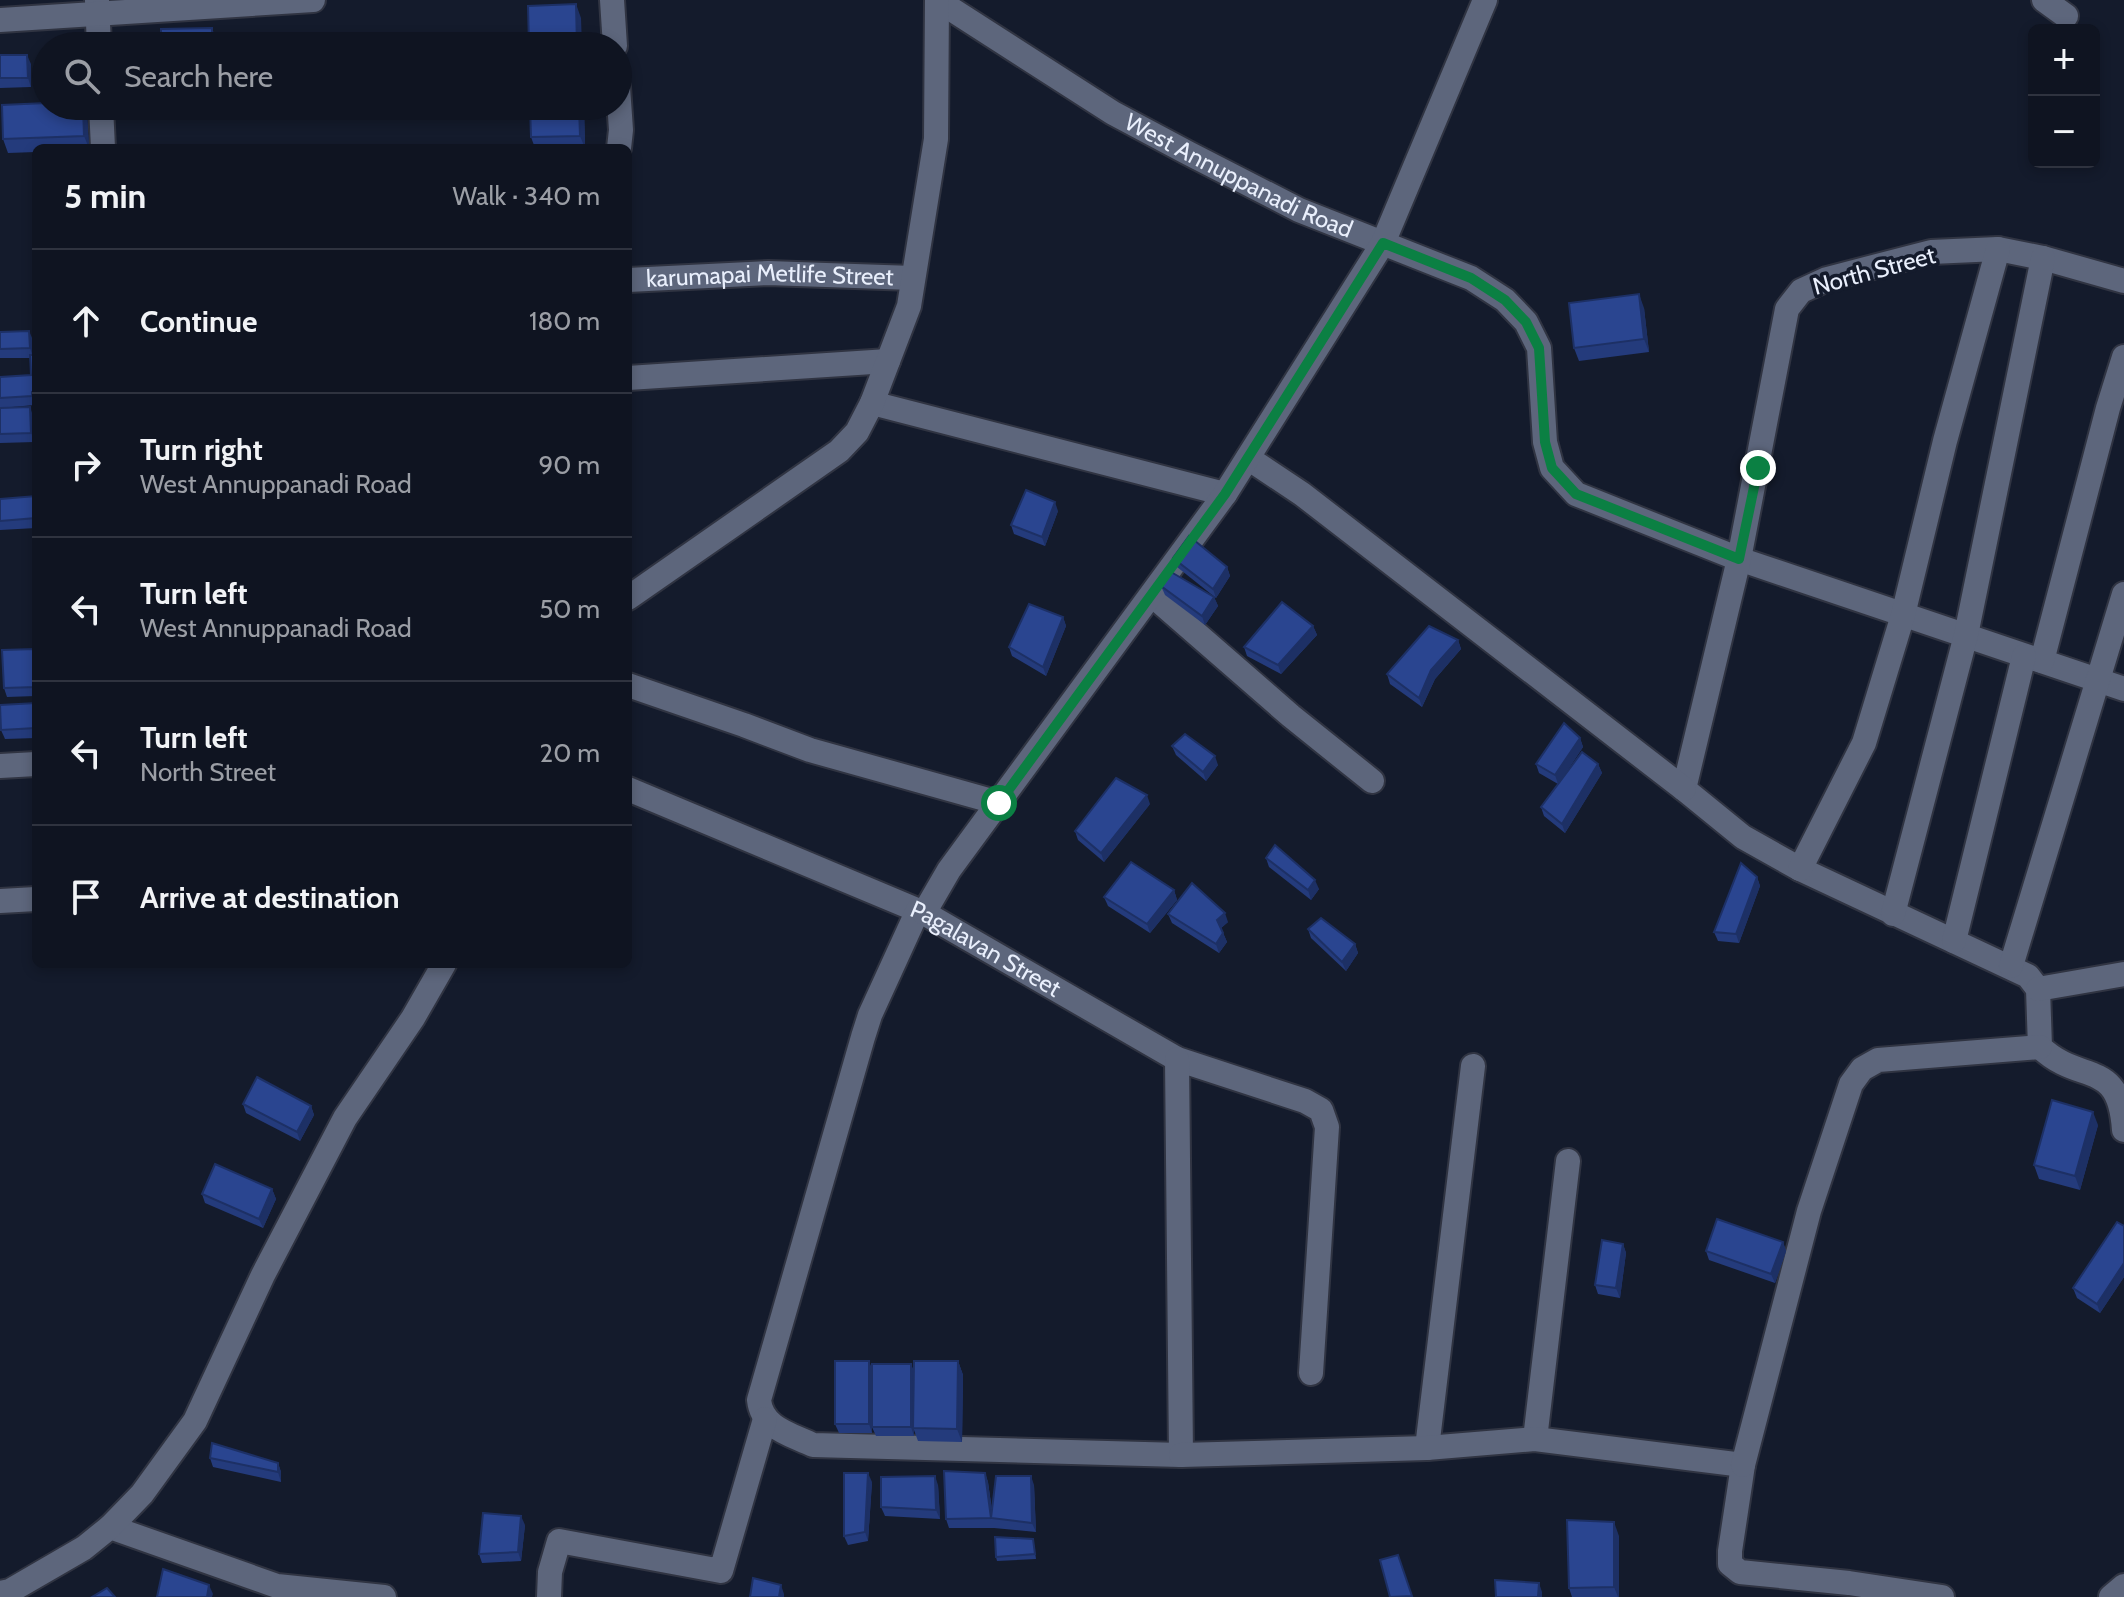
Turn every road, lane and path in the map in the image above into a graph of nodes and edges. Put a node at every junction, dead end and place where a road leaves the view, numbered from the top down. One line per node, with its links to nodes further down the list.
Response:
1 (313, 0): 6 (street)
2 (612, 0): 10 (street)
3 (937, 0): 15 (street, West Annuppanadi Road); 18 (street)
4 (1485, 0): 15 (street)
5 (2044, 0): 7 (street)
6 (97, 7): 8 (street); 9 (street)
7 (2066, 16)
8 (0, 20)
9 (98, 32)
10 (614, 32)
11 (102, 120): 13 (street)
12 (620, 120): 14 (street)
13 (103, 144)
14 (619, 144)
15 (1383, 243): 25 (street); 27 (street, West Annuppanadi Road)
16 (1998, 249): 17 (street, North Street); 27 (street, North Street); 31 (street)
17 (2043, 258): 20 (street, North Street); 32 (street)
18 (913, 278): 19 (street, karumapai Metlife Street); 22 (street)
19 (632, 280)
20 (2124, 281)
21 (2124, 357): 33 (street)
22 (888, 361): 23 (street); 24 (street)
23 (632, 378)
24 (872, 403): 26 (street); 29 (street)
25 (1248, 458): 26 (street); 40 (street)
26 (1225, 494): 30 (street)
27 (1739, 559): 31 (street, West Annuppanadi Road); 40 (street, North Street)
28 (2124, 594): 34 (street)
29 (632, 595)
30 (1152, 595): 39 (street); 42 (street)
31 (1903, 615): 32 (street, West Annuppanadi Road); 43 (street)
32 (1966, 635): 33 (street, West Annuppanadi Road); 47 (street)
33 (2033, 659): 34 (street, West Annuppanadi Road); 48 (street)
34 (2097, 680): 36 (street, West Annuppanadi Road); 49 (street)
35 (632, 686): 42 (street)
36 (2124, 689)
37 (32, 764): 38 (street)
38 (0, 766)
39 (1372, 781)
40 (1684, 789): 43 (street)
41 (632, 791): 46 (street, Pagalavan Street)
42 (999, 803): 46 (street)
43 (1800, 869): 47 (street)
44 (32, 899): 45 (street)
45 (0, 901)
46 (921, 911): 54 (street, Pagalavan Street); 59 (street)
47 (1893, 914): 48 (street)
48 (1954, 941): 49 (street)
49 (2011, 966): 52 (street)
50 (442, 968): 64 (street)
51 (2124, 974): 52 (street)
52 (2038, 989): 53 (street)
53 (2040, 1047): 56 (street); 63 (street)
54 (1177, 1059): 58 (street, Pagalavan Street); 62 (street)
55 (1473, 1066): 61 (street)
56 (2124, 1130)
57 (1568, 1161): 60 (street)
58 (1311, 1373)
59 (765, 1419): 62 (street); 68 (street)
60 (1535, 1439): 61 (street); 63 (street)
61 (1427, 1448): 62 (street)
62 (1181, 1455)
63 (1743, 1465): 69 (street)
64 (110, 1527): 66 (street); 67 (street)
65 (2124, 1586): 70 (street)
66 (0, 1593)
67 (384, 1597)
68 (549, 1597)
69 (1942, 1597)
70 (2111, 1597)

